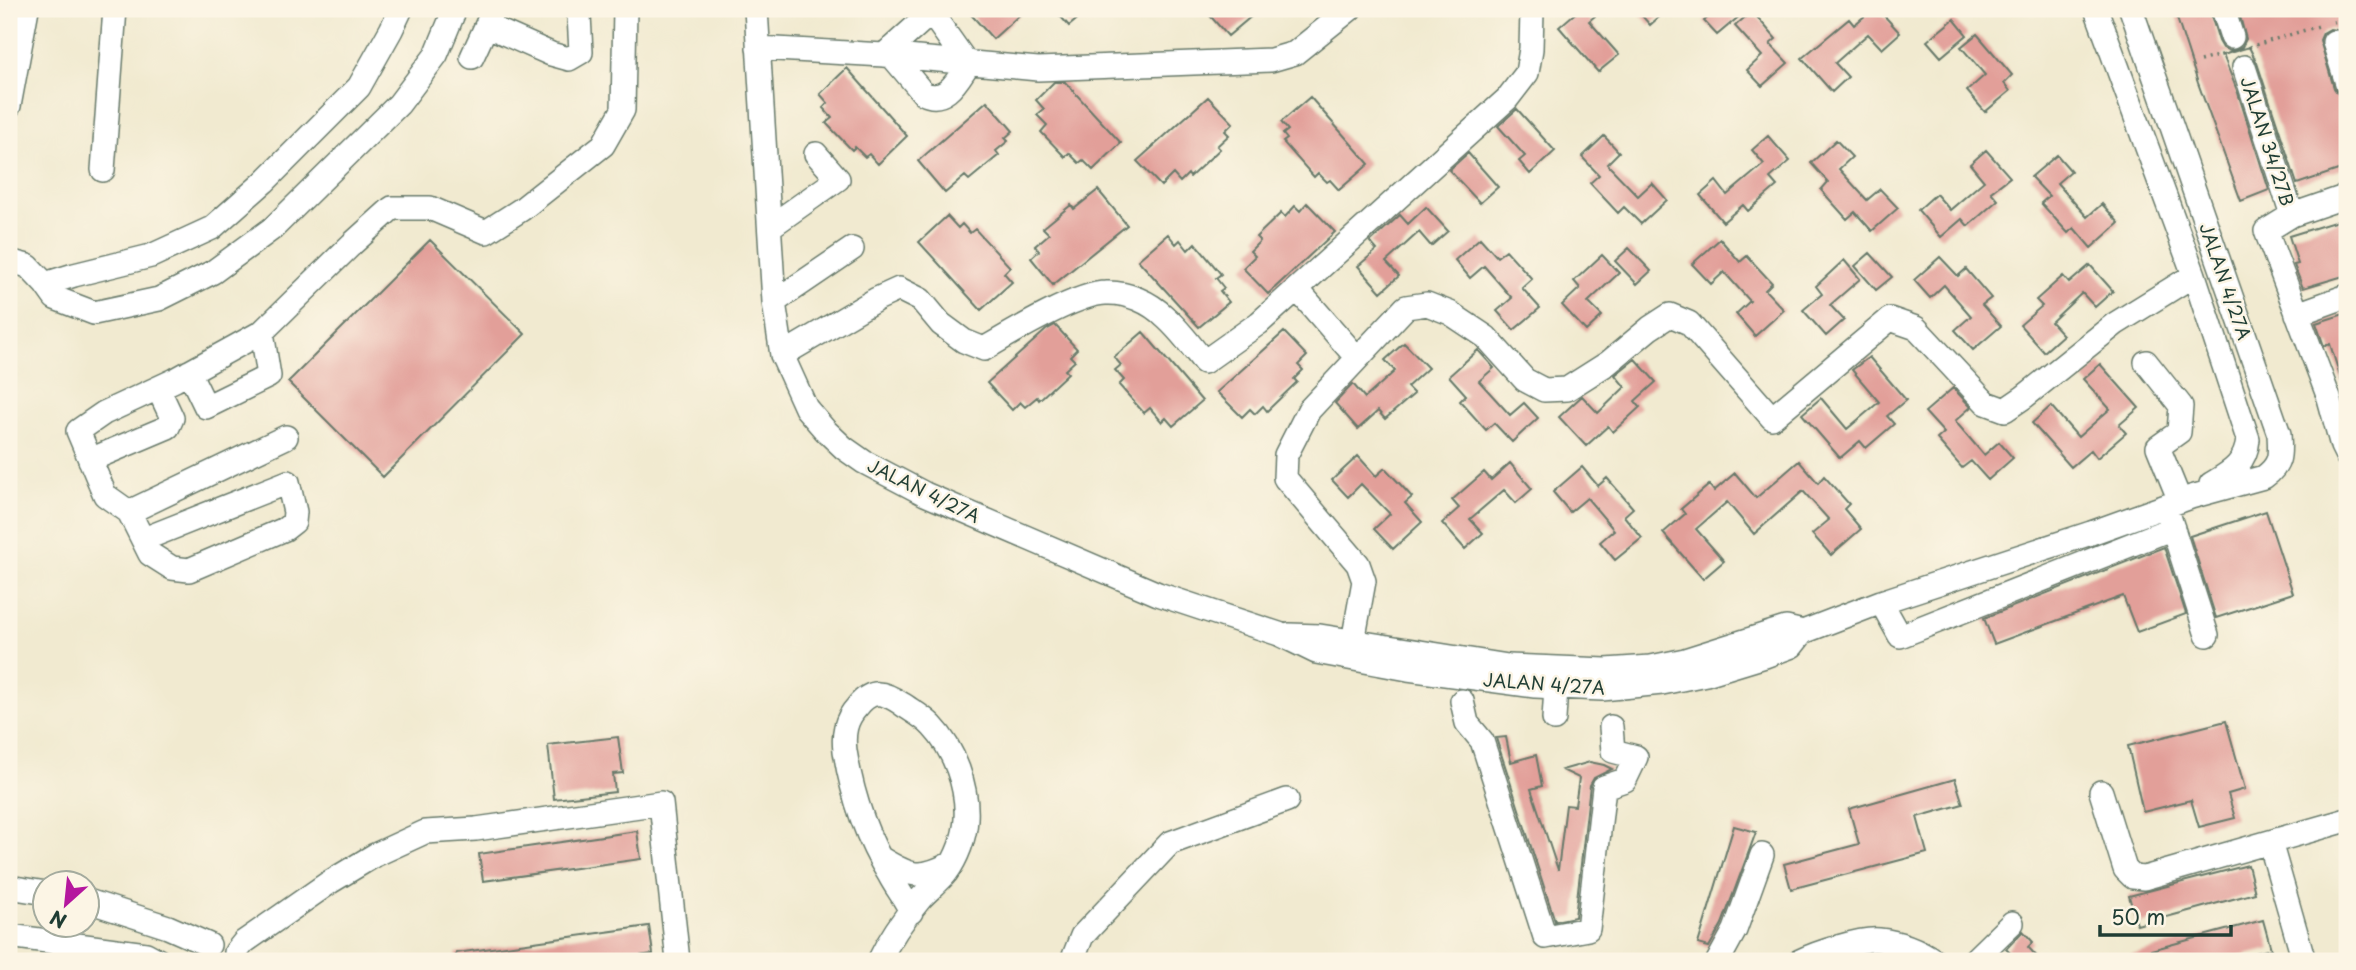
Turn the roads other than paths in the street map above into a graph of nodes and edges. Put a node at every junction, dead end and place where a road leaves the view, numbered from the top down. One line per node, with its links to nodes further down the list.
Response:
1 (27, 9): 22 (street)
2 (115, 9): 24 (street)
3 (401, 9): 31 (street)
4 (455, 9): 31 (street)
5 (575, 9): 13 (street)
6 (625, 9): 36 (street)
7 (756, 9): 15 (street, JALAN 4/27A)
8 (1350, 9): 18 (street)
9 (2096, 9): 20 (street, JALAN 4/27A)
10 (2131, 9): 19 (street, JALAN 4/27A)
11 (2223, 9): 26 (street, JALAN 34/27B)
12 (1532, 10): 32 (street)
13 (491, 18): 17 (street)
14 (2334, 42): 21 (street)
15 (758, 48): 16 (street); 27 (street, JALAN 4/27A)
16 (888, 55): 18 (street); 18 (street); 18 (street)
17 (472, 57)
18 (967, 62)
19 (2152, 69): 20 (street); 46 (street, JALAN 4/27A)
20 (2123, 80): 30 (street, JALAN 4/27A)
21 (2347, 83)
22 (9, 106)
23 (816, 154): 27 (street)
24 (103, 170)
25 (2347, 196): 26 (street)
26 (2292, 215): 35 (street)
27 (770, 227): 34 (street, JALAN 4/27A)
28 (852, 249): 34 (street)
29 (9, 261): 31 (street)
30 (2193, 275): 38 (street); 46 (street, JALAN 4/27A)
31 (44, 284)
32 (1297, 289): 37 (street); 38 (street)
33 (2347, 296): 35 (street)
34 (774, 302): 37 (street, JALAN 4/27A)
35 (2297, 314): 42 (street)
36 (262, 332): 40 (street); 40 (street)
37 (782, 355): 51 (street, JALAN 4/27A)
38 (1357, 358): 53 (street)
39 (2146, 362): 46 (street)
40 (188, 372): 41 (street)
41 (158, 388): 45 (street); 45 (street)
42 (2338, 395): 44 (street)
43 (285, 437): 47 (street)
44 (2347, 456)
45 (90, 460): 47 (street)
46 (2179, 502): 48 (street); 50 (street, JALAN 4/27A)
47 (130, 512): 49 (street)
48 (2173, 528): 50 (street); 52 (street)
49 (144, 539): 49 (street)
50 (1881, 602): 54 (street, JALAN 4/27A)
51 (1279, 634): 53 (street, JALAN 4/27A); 54 (street, JALAN 4/27A)
52 (2207, 635)
53 (1353, 642): 54 (street, JALAN 4/27A)
54 (1557, 678): 56 (street)
55 (1462, 701): 57 (street)
56 (1554, 719)
57 (1611, 727)
58 (2101, 792): 61 (street)
59 (1287, 800): 78 (street)
60 (2347, 820): 61 (street)
61 (2270, 842): 83 (street)
62 (1762, 855): 79 (street)
63 (880, 857): 64 (street); 64 (street); 68 (street)
64 (952, 862): 68 (street)
65 (9, 887): 66 (street)
66 (32, 891)
67 (102, 906): 71 (street)
68 (911, 912): 77 (street)
69 (2012, 923): 82 (street)
70 (9, 936): 72 (street)
71 (209, 945): 73 (street); 75 (street)
72 (130, 957): 74 (street)
73 (239, 957): 76 (street)
74 (159, 961)
75 (190, 961)
76 (678, 961)
77 (878, 961)
78 (1072, 961)
79 (1718, 961)
80 (1800, 961): 81 (street)
81 (1935, 961)
82 (1973, 961)
83 (2304, 961)

